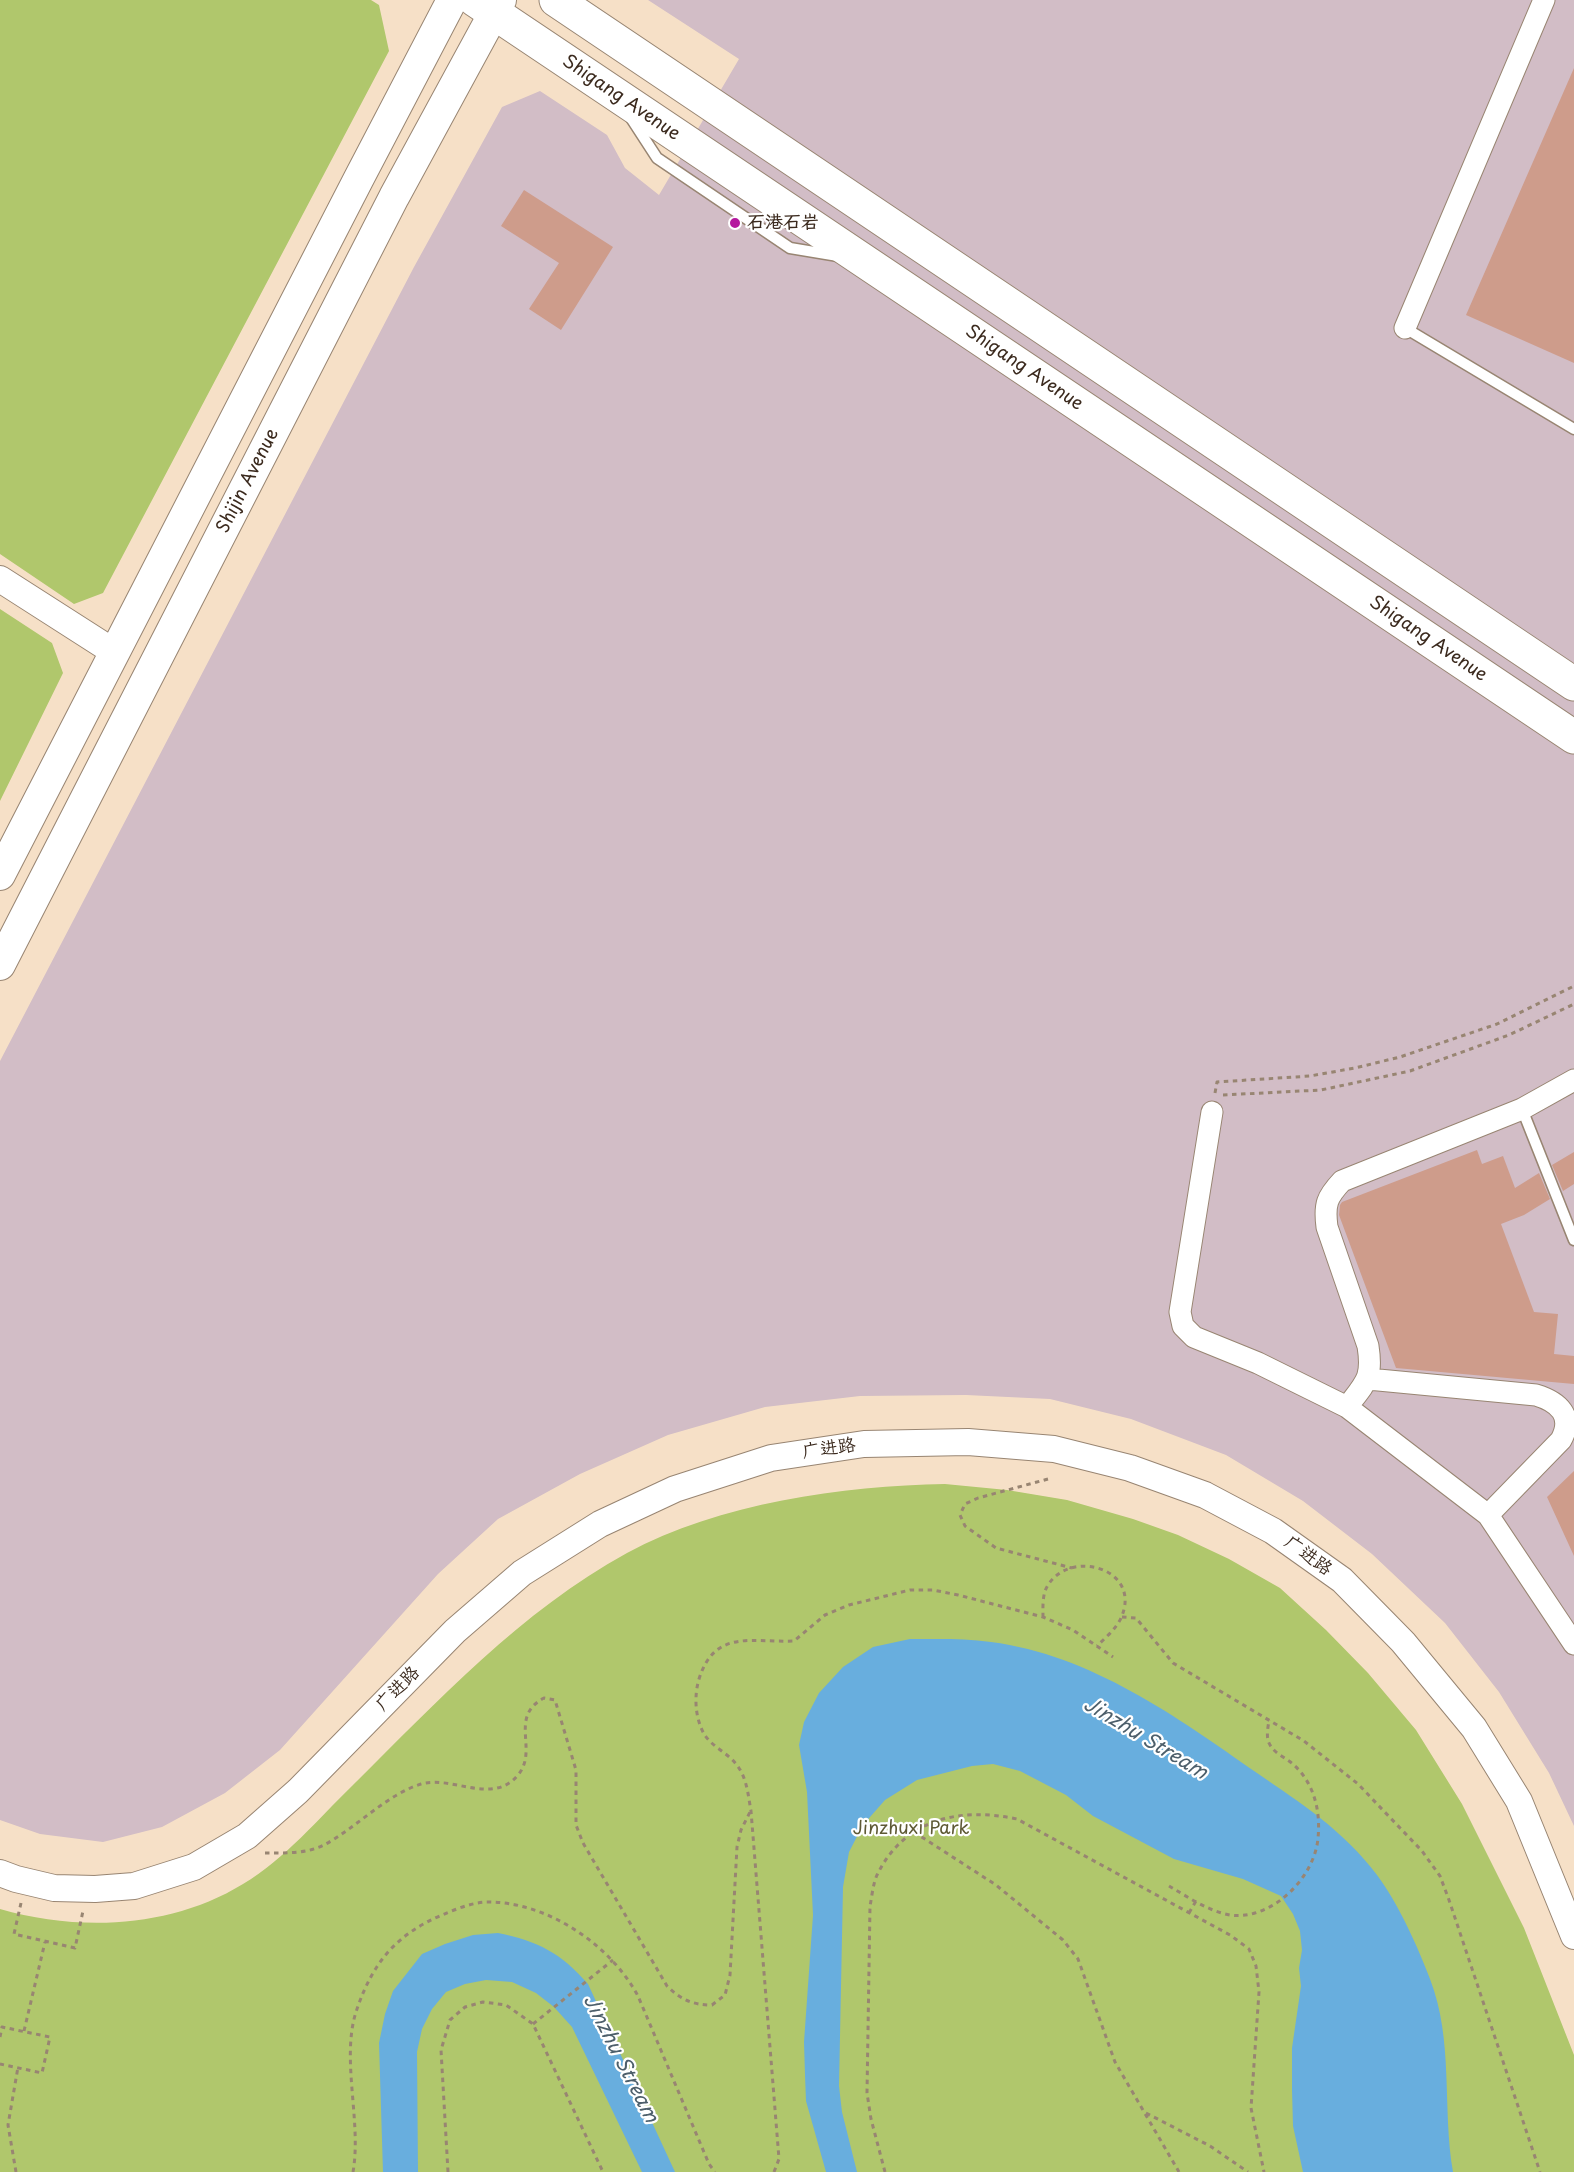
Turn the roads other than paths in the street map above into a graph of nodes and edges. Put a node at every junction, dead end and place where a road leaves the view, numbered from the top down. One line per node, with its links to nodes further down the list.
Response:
1 (452, 0): 5 (main road)
2 (556, 0): 11 (main road)
3 (1544, 0): 7 (street)
4 (490, 4): 6 (main road, Shijin Avenue); 12 (main road, Shigang Avenue)
5 (358, 180): 6 (main road); 10 (main road)
6 (394, 197): 14 (main road, Shijin Avenue)
7 (1405, 328): 8 (lane)
8 (1574, 429)
9 (0, 579): 10 (street)
10 (114, 652): 13 (main road)
11 (1574, 684)
12 (1574, 737)
13 (0, 874)
14 (0, 964)
15 (1574, 1080): 16 (street)
16 (1522, 1109): 18 (lane); 19 (street)
17 (1212, 1112): 20 (street)
18 (1574, 1240)
19 (1368, 1379): 20 (street); 21 (street)
20 (1347, 1407): 22 (street)
21 (1570, 1430): 22 (street)
22 (1488, 1515): 23 (street)
23 (1574, 1644)
24 (0, 1873): 25 (street, 广进路)
25 (1574, 1936)

